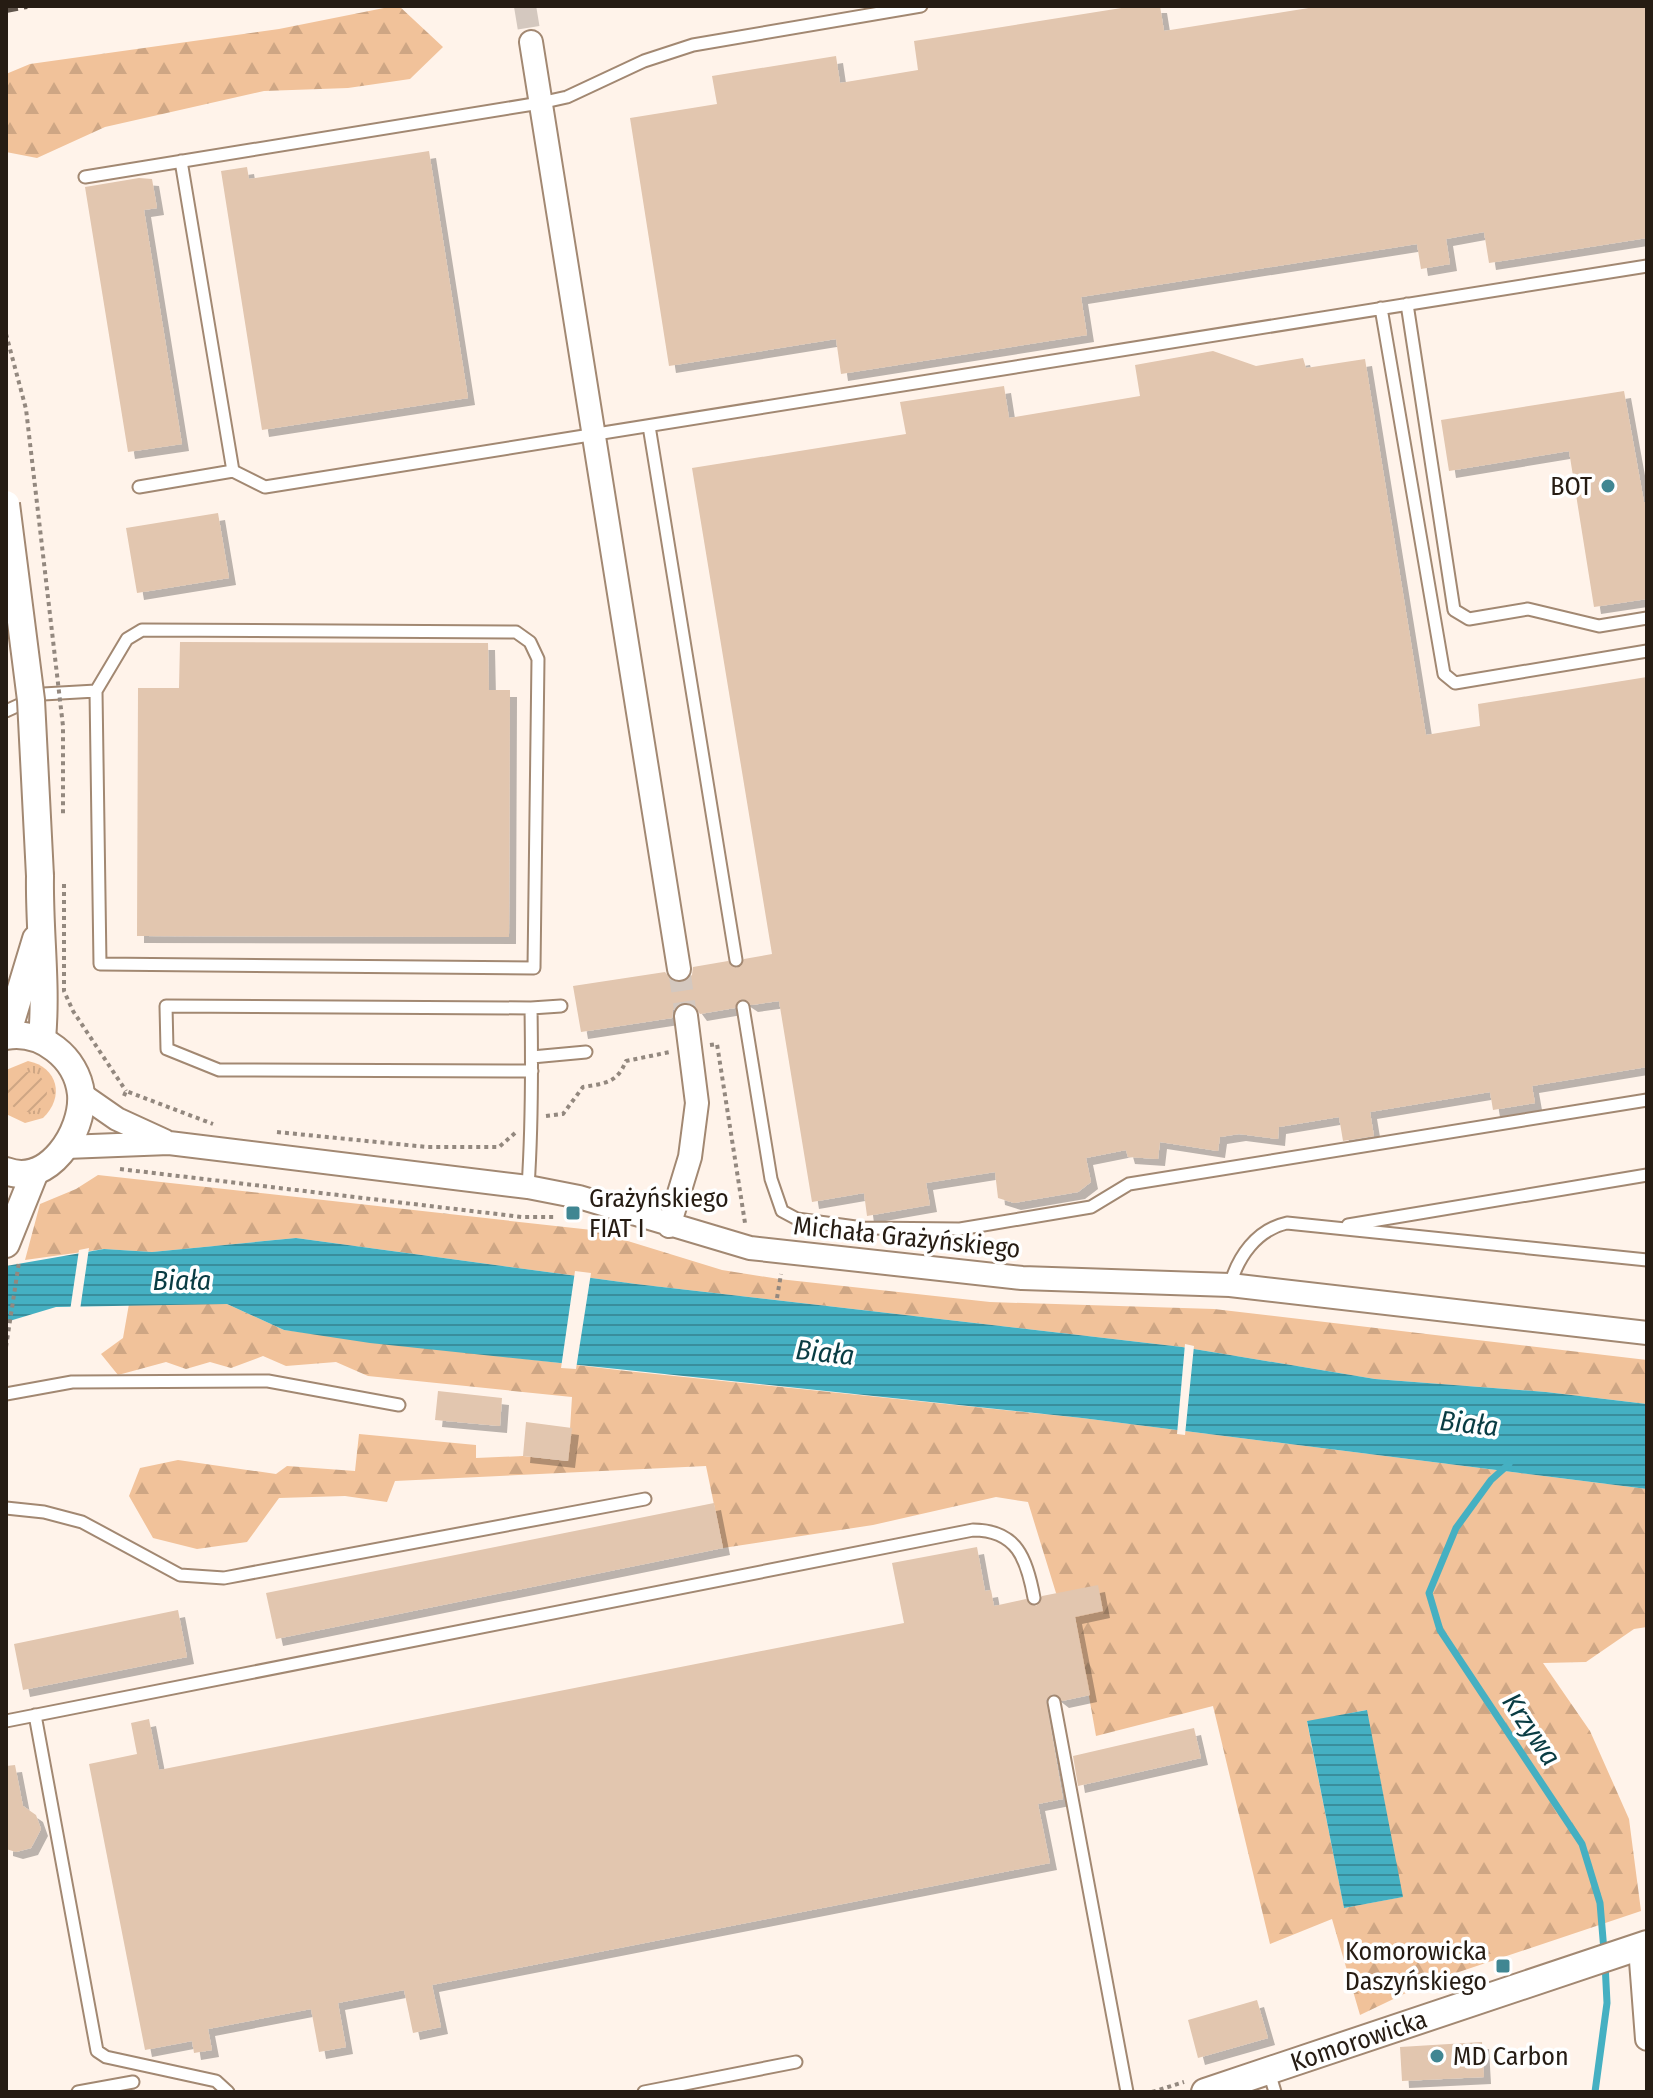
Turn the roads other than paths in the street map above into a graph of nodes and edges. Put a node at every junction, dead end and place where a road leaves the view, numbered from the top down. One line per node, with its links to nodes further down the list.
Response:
1 (921, 6): 3 (lane)
2 (531, 42): 3 (street)
3 (540, 103): 4 (lane); 10 (street)
4 (181, 161): 5 (lane); 11 (lane)
5 (85, 177)
6 (1647, 266): 7 (lane)
7 (1407, 304): 8 (lane); 14 (lane)
8 (1381, 308): 9 (lane); 15 (lane)
9 (649, 426): 10 (lane); 19 (lane)
10 (593, 435): 11 (lane); 20 (street)
11 (233, 471): 12 (lane)
12 (139, 487)
13 (6, 504): 18 (street, bridge)
14 (1647, 618)
15 (1647, 651)
16 (96, 691): 16 (lane); 17 (lane)
17 (6, 711)
18 (39, 928): 25 (street); 26 (street)
19 (736, 960)
20 (679, 969)
21 (561, 1006): 23 (lane)
22 (743, 1007): 31 (lane)
23 (531, 1008): 28 (lane); 29 (lane)
24 (686, 1016): 38 (street)
25 (7, 1036): 26 (street)
26 (42, 1039): 30 (street)
27 (586, 1052): 28 (lane)
28 (532, 1057): 29 (lane)
29 (532, 1071): 37 (lane)
30 (81, 1094): 32 (street, Michała Grażyńskiego); 33 (street)
31 (1647, 1100)
32 (169, 1143): 33 (street, Michała Grażyńskiego); 37 (street, Michała Grażyńskiego)
33 (66, 1147): 35 (street)
34 (6, 1171): 35 (street)
35 (35, 1172): 40 (street)
36 (1647, 1175): 39 (lane)
37 (528, 1187): 38 (street, Michała Grażyńskiego)
38 (669, 1226): 42 (street, Michała Grażyńskiego)
39 (1333, 1227): 41 (lane); 42 (lane)
40 (13, 1250)
41 (1647, 1260)
42 (1230, 1285): 43 (street, Michała Grażyńskiego)
43 (1647, 1333)
44 (6, 1394): 45 (lane)
45 (399, 1405)
46 (645, 1499): 47 (lane)
47 (6, 1508)
48 (1034, 1598): 50 (lane)
49 (1054, 1702): 60 (lane)
50 (35, 1715): 51 (lane); 58 (lane)
51 (6, 1721)
52 (1640, 1948): 53 (street); 56 (street, Komorowicka)
53 (1647, 2039)
54 (796, 2062): 59 (lane)
55 (133, 2082): 57 (lane)
56 (1272, 2082): 61 (street, Komorowicka)
57 (78, 2092)
58 (228, 2092)
59 (644, 2092)
60 (1127, 2092)
61 (1205, 2092)

